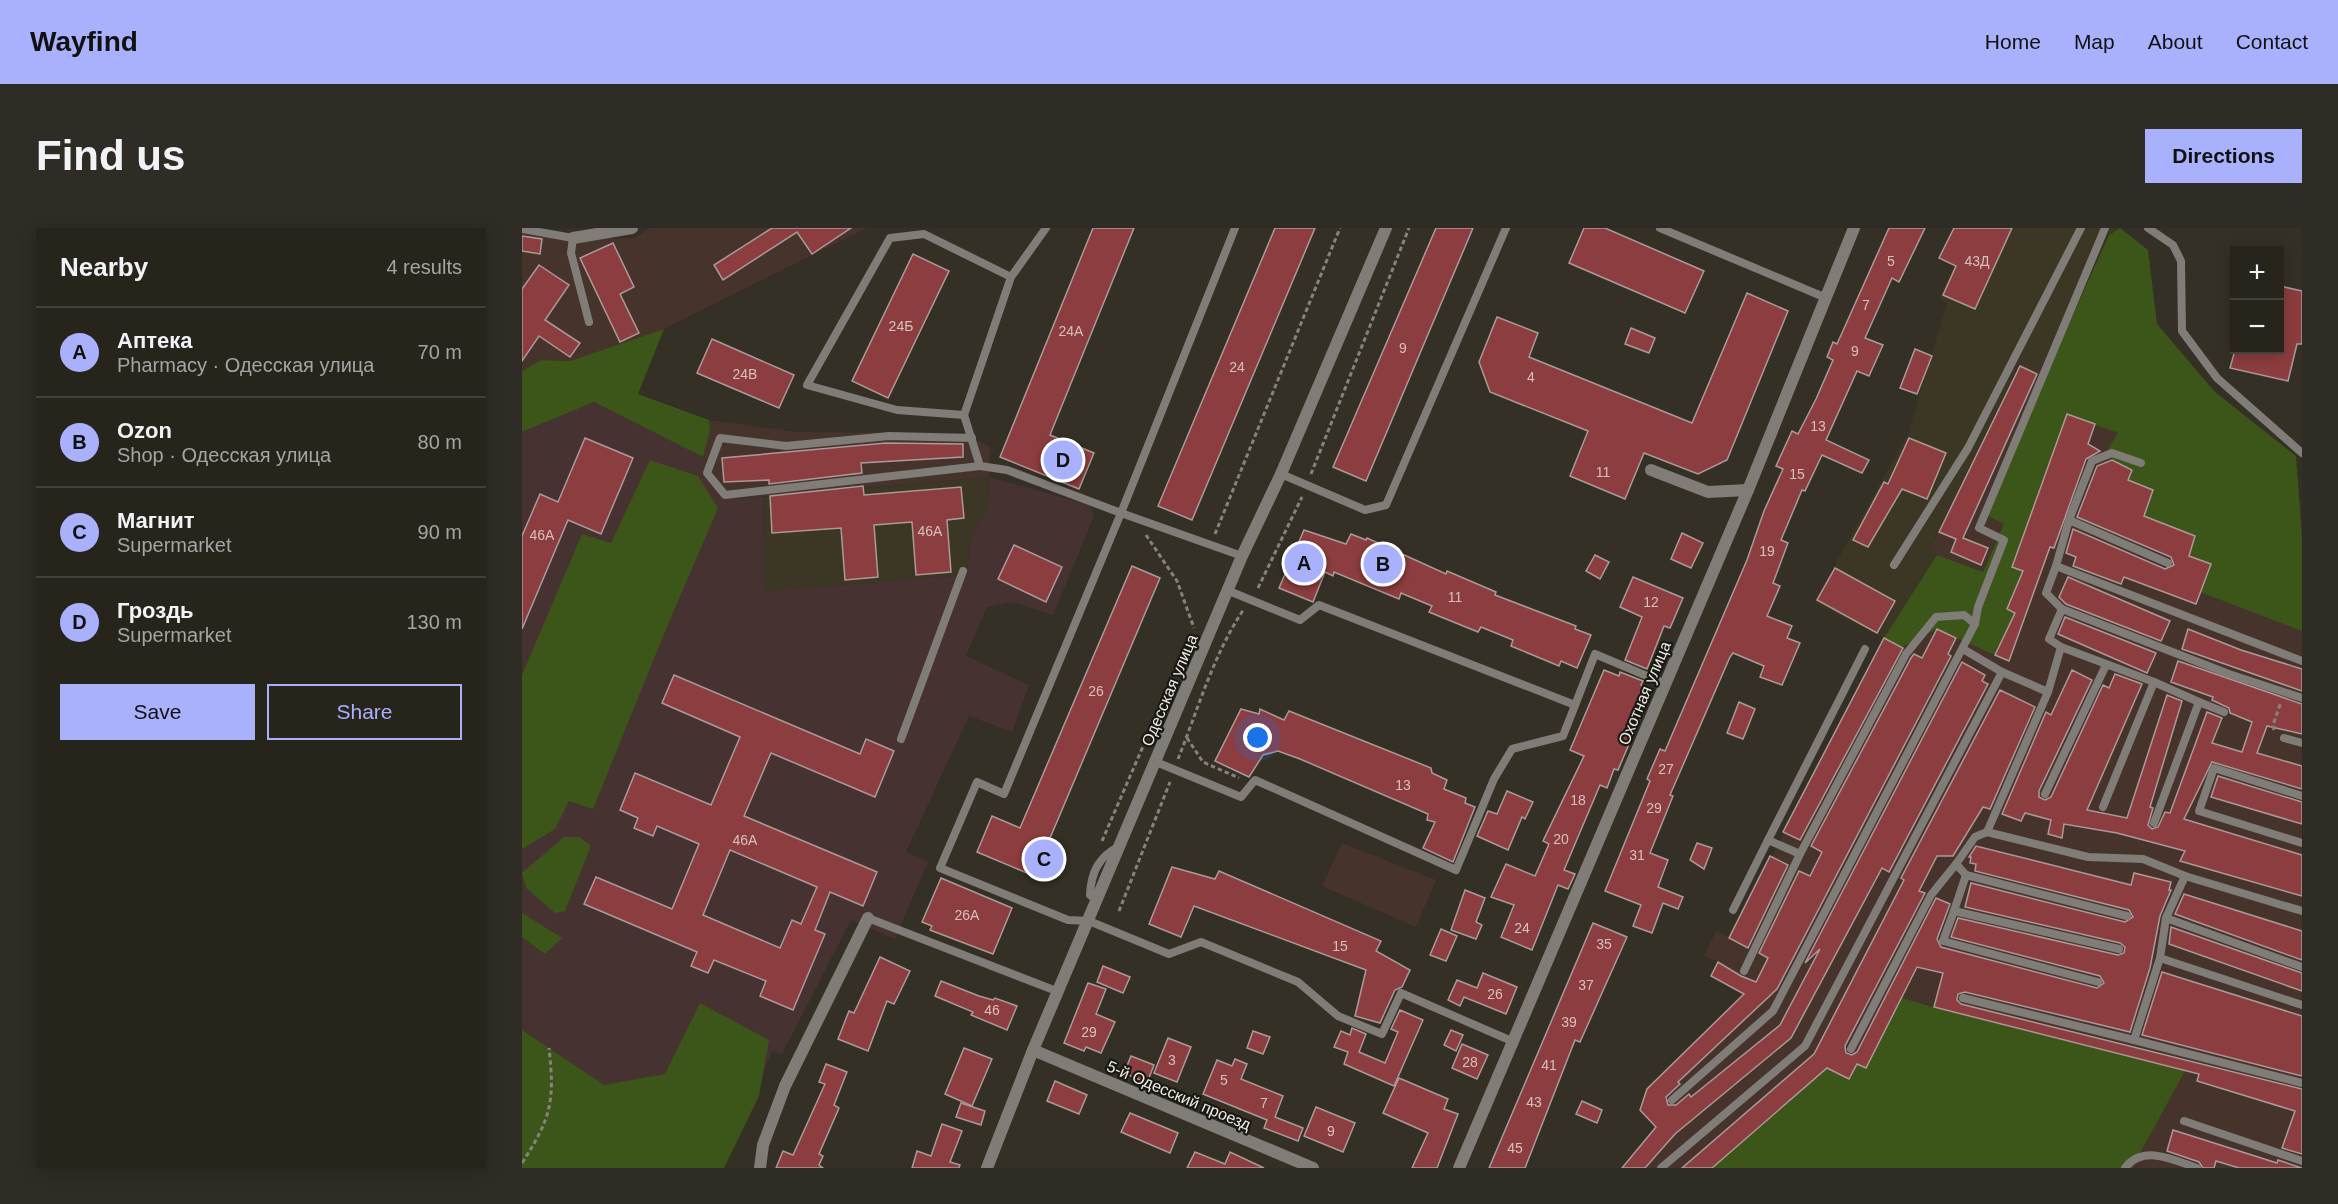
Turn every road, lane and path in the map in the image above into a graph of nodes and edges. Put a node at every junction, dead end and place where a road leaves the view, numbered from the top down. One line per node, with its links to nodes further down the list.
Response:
1 (632, 228): 15 (street)
2 (1046, 228): 16 (lane)
3 (1235, 228): 28 (lane)
4 (1340, 228): 31 (path)
5 (1386, 228): 25 (street, Одесская улица)
6 (1409, 228): 26 (path)
7 (1506, 228): 26 (lane)
8 (1660, 228): 17 (lane)
9 (1854, 228): 17 (street, Охотная улица)
10 (2081, 228): 34 (lane)
11 (2105, 228): 41 (lane)
12 (2148, 228): 21 (lane)
13 (522, 229): 15 (lane)
14 (926, 231): 16 (lane); 19 (lane)
15 (573, 238): 18 (lane)
16 (1011, 277): 19 (lane)
17 (1824, 297): 27 (street, Охотная улица)
18 (589, 322)
19 (964, 415): 20 (lane)
20 (972, 438): 23 (lane); 23 (lane)
21 (2302, 453)
22 (2141, 462): 30 (lane)
23 (981, 466): 28 (lane)
24 (1651, 470): 27 (street)
25 (1281, 474): 26 (lane); 32 (street, Одесская улица)
26 (1306, 485): 38 (path)
27 (1748, 490): 49 (street, Охотная улица)
28 (1121, 513): 29 (lane); 83 (lane)
29 (1134, 518): 31 (lane); 40 (path)
30 (2069, 520): 33 (lane); 35 (lane)
31 (1211, 545): 32 (lane)
32 (1242, 556): 37 (street, Одесская улица)
33 (2168, 563)
34 (1894, 566)
35 (2056, 566): 39 (lane); 45 (lane)
36 (963, 571): 59 (lane)
37 (1229, 591): 38 (lane); 61 (street, Одесская улица)
38 (1250, 599): 54 (lane); 57 (path)
39 (2062, 609): 42 (lane); 51 (lane)
40 (1199, 619)
41 (1975, 624): 44 (lane); 72 (lane)
42 (2061, 648): 46 (lane); 50 (lane)
43 (1865, 649): 69 (lane)
44 (1963, 649): 47 (lane); 98 (lane)
45 (2302, 662)
46 (2106, 665): 48 (lane); 64 (lane)
47 (2002, 672): 50 (lane); 106 (lane)
48 (2154, 682): 53 (lane); 66 (lane)
49 (1666, 684): 54 (lane); 93 (street, Охотная улица)
50 (2048, 692): 68 (lane)
51 (2284, 692): 52 (lane); 58 (path)
52 (2302, 698)
53 (2199, 702): 55 (lane); 67 (lane)
54 (1575, 705): 63 (lane)
55 (2224, 712)
56 (1157, 715): 71 (path)
57 (1187, 738): 62 (path); 63 (path)
58 (2284, 738): 60 (lane)
59 (901, 739)
60 (2302, 743)
61 (1156, 762): 62 (lane); 83 (street, Одесская улица)
62 (1174, 770): 63 (lane); 78 (path)
63 (1252, 784)
64 (2045, 794)
65 (2302, 796): 70 (lane)
66 (2103, 807)
67 (2154, 823)
68 (1987, 832): 73 (lane); 75 (lane)
69 (1768, 840): 72 (lane); 76 (lane)
70 (2302, 843)
71 (1101, 844)
72 (1800, 854): 87 (lane)
73 (1956, 864): 74 (lane); 95 (lane)
74 (1966, 875): 77 (lane); 80 (lane)
75 (2185, 876): 79 (lane); 82 (lane)
76 (1733, 910)
77 (1954, 910): 84 (lane); 88 (lane)
78 (1119, 911)
79 (2302, 911)
80 (2127, 916)
81 (868, 918): 89 (lane); 102 (street)
82 (2166, 918): 85 (lane); 86 (lane)
83 (1089, 921): 89 (street, Одесская улица); 93 (lane)
84 (2118, 949)
85 (2160, 958): 91 (lane); 92 (lane)
86 (2302, 967)
87 (1744, 971)
88 (2098, 982)
89 (1059, 992): 96 (street, Одесская улица)
90 (1963, 998): 92 (lane)
91 (2302, 1005)
92 (2134, 1040): 97 (lane)
93 (1514, 1042): 105 (street, Охотная улица)
94 (549, 1048): 101 (path)
95 (1851, 1048)
96 (1033, 1050): 103 (street, Одесская улица); 104 (street, 5-й Одесский проезд)
97 (2302, 1083)
98 (1672, 1100)
99 (2184, 1121): 100 (lane)
100 (2302, 1161)
101 (522, 1163)
102 (760, 1168)
103 (987, 1168)
104 (1312, 1168)
105 (1459, 1168)
106 (1661, 1168)
107 (2124, 1168): 108 (lane)
108 (2197, 1168)

